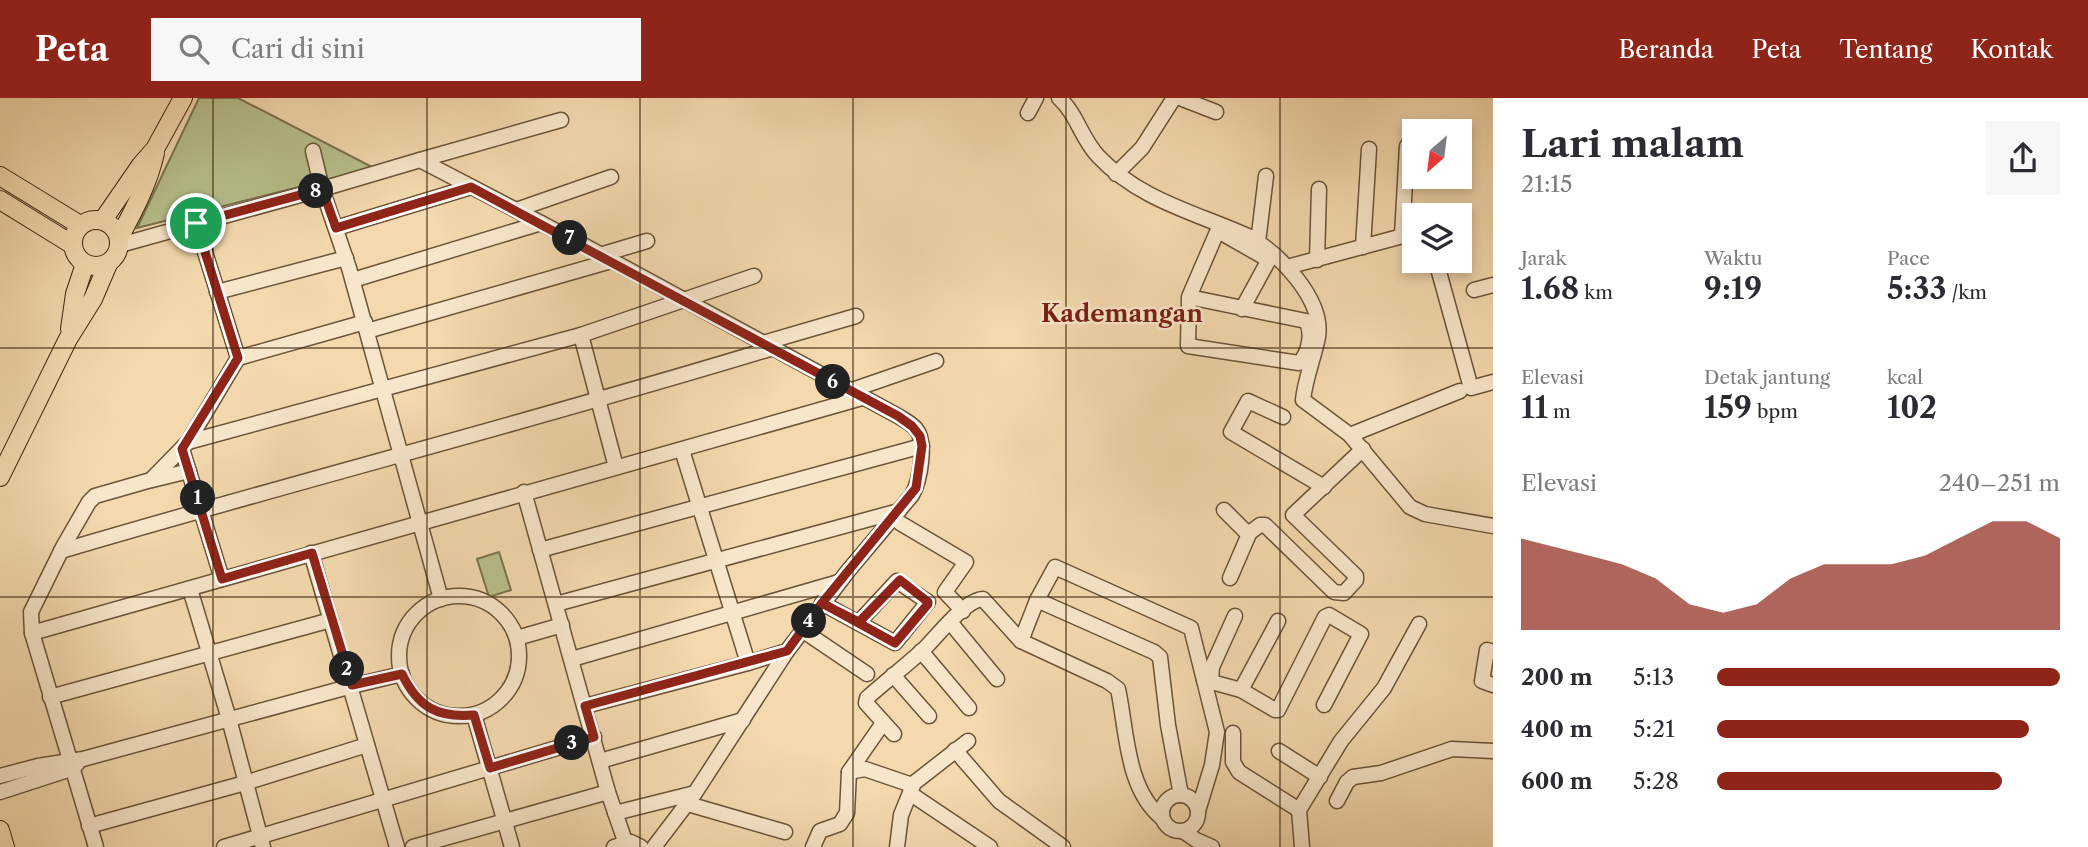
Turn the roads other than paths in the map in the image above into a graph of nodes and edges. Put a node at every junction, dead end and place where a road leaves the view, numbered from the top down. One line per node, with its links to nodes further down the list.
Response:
1 (183, 98): 9 (main road)
2 (1036, 98): 7 (street)
3 (1059, 98): 13 (street)
4 (1174, 98): 13 (street)
5 (1180, 98): 6 (street)
6 (1216, 112)
7 (1028, 113)
8 (561, 120): 12 (street)
9 (155, 149): 22 (main road); 28 (main road)
10 (1369, 149): 32 (street)
11 (313, 150): 18 (street)
12 (420, 160): 17 (street); 18 (street)
13 (1116, 174): 30 (street)
14 (0, 176): 25 (main road)
15 (1266, 176): 30 (street)
16 (611, 177): 21 (street)
17 (471, 187): 21 (street); 26 (street)
18 (322, 189): 23 (street); 26 (street)
19 (1320, 189): 36 (street)
20 (0, 200): 31 (main road)
21 (516, 210): 24 (street)
22 (103, 220): 25 (main road); 28 (main road)
23 (196, 223): 28 (street); 45 (street)
24 (541, 223): 35 (street); 42 (street)
25 (80, 226): 31 (main road)
26 (336, 228): 34 (street)
27 (1402, 236): 32 (street)
28 (120, 241): 38 (main road)
29 (647, 241): 35 (street)
30 (1258, 242): 33 (street)
31 (73, 245): 37 (main road)
32 (1363, 247): 36 (street)
33 (1271, 257): 39 (street); 46 (street); 48 (street)
34 (346, 258): 42 (street); 45 (street)
35 (605, 258): 47 (street); 50 (street)
36 (1317, 260): 39 (street)
37 (85, 264): 38 (main road); 52 (main road)
38 (108, 264): 52 (main road)
39 (1287, 267): 62 (street)
40 (1439, 273): 56 (street)
41 (754, 276): 47 (street)
42 (353, 280): 50 (street)
43 (1493, 285): 44 (street)
44 (1474, 290)
45 (218, 292): 54 (street)
46 (1189, 297): 48 (street); 48 (street)
47 (684, 300): 51 (street); 53 (street)
48 (1242, 309)
49 (856, 316): 53 (street)
50 (366, 327): 54 (street); 57 (street)
51 (581, 335): 57 (street); 60 (street)
52 (68, 339): 70 (main road)
53 (769, 345): 59 (street); 60 (street)
54 (238, 358): 63 (street)
55 (936, 361): 59 (street)
56 (1493, 382)
57 (384, 389): 63 (street); 67 (street)
58 (1460, 391): 62 (street)
59 (856, 394): 64 (street); 66 (street)
60 (600, 400): 67 (street); 68 (street)
61 (1283, 416): 72 (street)
62 (1350, 435): 65 (street)
63 (185, 445): 69 (street); 71 (street)
64 (922, 446): 74 (street); 77 (street)
65 (1363, 449): 72 (street); 79 (street)
66 (682, 450): 68 (street); 74 (street)
67 (402, 453): 75 (street); 78 (street)
68 (616, 467): 73 (street)
69 (189, 471): 71 (street); 75 (street)
70 (0, 477)
71 (151, 480): 82 (street)
72 (1324, 487): 80 (street)
73 (524, 492): 78 (street); 81 (street)
74 (699, 505): 81 (street); 84 (street)
75 (202, 509): 82 (street); 86 (street)
76 (1224, 510): 80 (street)
77 (899, 517): 84 (street); 87 (street); 93 (street)
78 (420, 521): 83 (street); 89 (street)
79 (1493, 526)
80 (1249, 534): 85 (street)
81 (540, 550): 92 (street)
82 (61, 551): 103 (street)
83 (312, 553): 86 (street); 96 (street)
84 (715, 560): 92 (street); 94 (street)
85 (1230, 578)
86 (222, 579): 88 (street)
87 (839, 582): 91 (street); 94 (street)
88 (190, 589): 103 (street); 109 (street)
89 (441, 599): 104 (street); 112 (street)
90 (1037, 600): 105 (street); 116 (street); 147 (street)
91 (822, 603): 98 (street); 102 (street)
92 (556, 604): 101 (street)
93 (963, 611): 99 (street); 105 (street)
94 (731, 613): 110 (street); 111 (street)
95 (1235, 616): 116 (street)
96 (331, 620): 109 (street); 117 (street)
97 (1278, 621): 119 (street)
98 (859, 622): 98 (street)
99 (950, 622): 107 (street); 115 (street)
100 (1419, 624): 142 (street)
101 (562, 625): 104 (street); 110 (street)
102 (802, 630): 106 (street); 113 (street)
103 (32, 633): 120 (street)
104 (517, 638): 124 (street)
105 (1021, 641): 154 (street)
106 (787, 651): 111 (street); 127 (street)
107 (921, 651): 114 (street); 123 (street)
108 (1493, 652): 118 (street)
109 (209, 654): 120 (street); 126 (street)
110 (572, 659): 122 (street)
111 (748, 663): 122 (street)
112 (402, 674): 117 (street); 124 (street)
113 (867, 674)
114 (893, 675): 125 (street); 128 (street)
115 (997, 679)
116 (1207, 680): 119 (street); 152 (street)
117 (352, 685): 126 (street); 133 (street)
118 (1493, 685)
119 (1241, 690): 121 (street)
120 (50, 697): 138 (street)
121 (1324, 705)
122 (585, 706): 131 (street)
123 (969, 708)
124 (474, 715): 139 (street)
125 (929, 716)
126 (229, 719): 138 (street); 143 (street)
127 (743, 720): 137 (street); 148 (street)
128 (883, 723): 130 (street); 140 (street)
129 (1233, 733): 151 (street)
130 (894, 734)
131 (594, 737): 137 (street); 139 (street)
132 (968, 741): 134 (street)
133 (367, 745): 143 (street); 149 (street)
134 (955, 750): 144 (street); 173 (street)
135 (1279, 751): 142 (street)
136 (1493, 751): 150 (street)
137 (600, 761): 146 (street)
138 (74, 763): 141 (street); 145 (street); 156 (street)
139 (490, 768): 149 (street); 155 (street)
140 (849, 772): 144 (street); 170 (street)
141 (0, 776)
142 (1320, 777): 151 (street)
143 (245, 783): 156 (street); 160 (street)
144 (911, 790): 171 (street); 172 (street)
145 (0, 792)
146 (608, 792): 153 (street); 155 (street)
147 (1181, 795): 152 (street); 154 (street)
148 (692, 799): 153 (street); 159 (street); 169 (street)
149 (383, 800): 160 (street); 166 (street)
150 (1337, 802)
151 (1299, 810): 175 (street)
152 (1198, 811): 158 (street)
153 (615, 813): 162 (street)
154 (1162, 818): 158 (street)
155 (505, 821): 167 (street); 168 (street)
156 (89, 826): 164 (street)
157 (0, 830): 163 (main road)
158 (1183, 831): 161 (street)
159 (785, 832)
160 (262, 842): 165 (street)
161 (1194, 844): 174 (street)
162 (628, 845)
163 (5, 847)
164 (96, 847)
165 (224, 847)
166 (397, 847)
167 (413, 847)
168 (512, 847)
169 (654, 847)
170 (813, 847)
171 (897, 847)
172 (990, 847)
173 (1063, 847)
174 (1212, 847)
175 (1301, 847)

